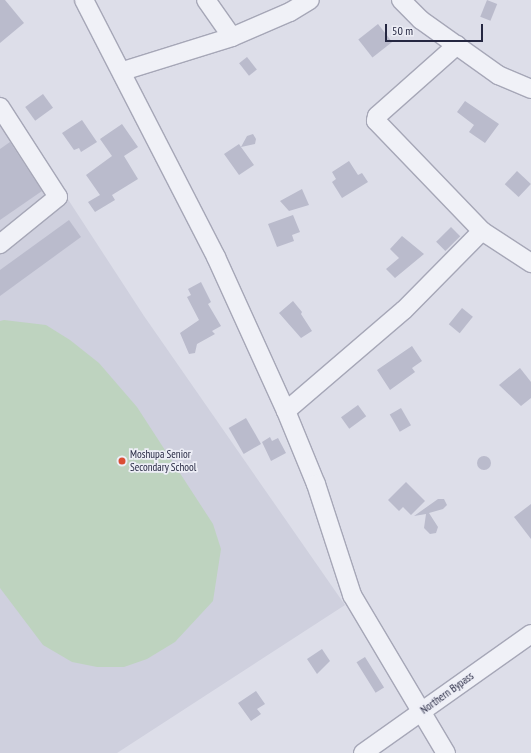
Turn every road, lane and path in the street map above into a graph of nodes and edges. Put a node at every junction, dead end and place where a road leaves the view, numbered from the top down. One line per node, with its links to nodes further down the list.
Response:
1 (84, 0): 7 (street)
2 (206, 0): 5 (street)
3 (310, 0): 5 (street)
4 (402, 0): 6 (street)
5 (232, 37): 7 (street)
6 (457, 45): 8 (street); 10 (street)
7 (123, 71): 13 (street)
8 (530, 90)
9 (3, 118): 11 (street)
10 (482, 231): 12 (street); 13 (street)
11 (0, 244)
12 (531, 262)
13 (286, 411): 15 (street)
14 (531, 634): 15 (street, Northern Bypass)
15 (420, 713): 16 (street, Northern Bypass); 17 (street)
16 (363, 753)
17 (446, 753)

